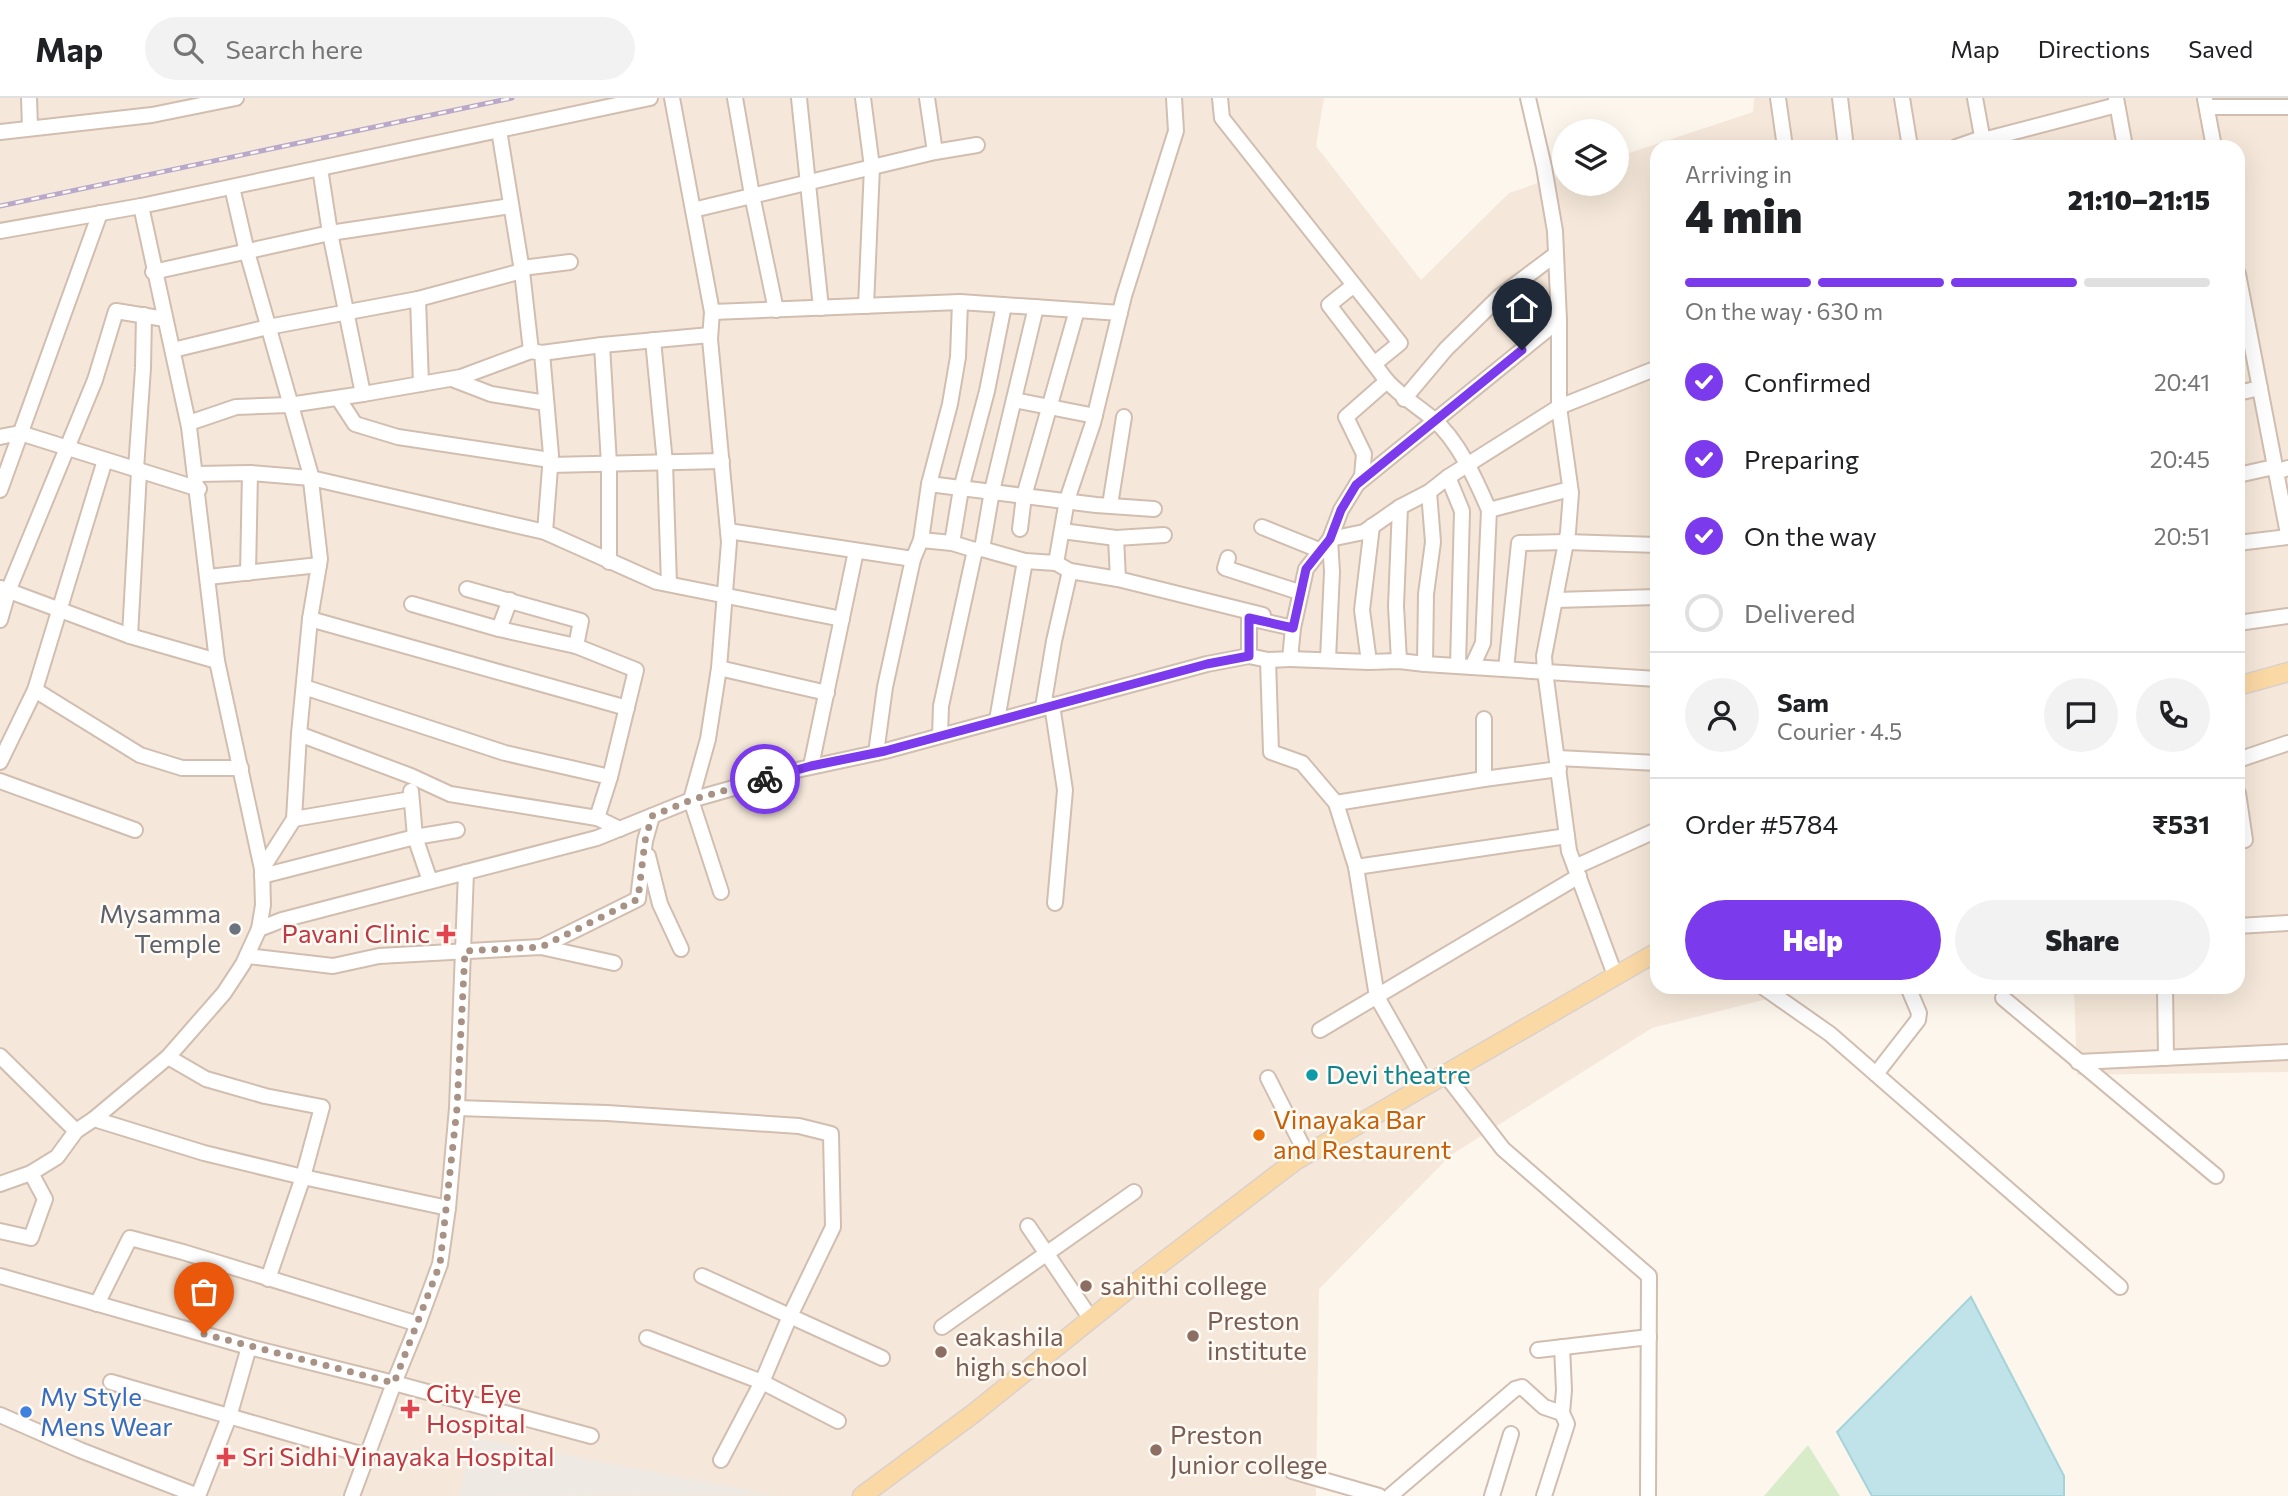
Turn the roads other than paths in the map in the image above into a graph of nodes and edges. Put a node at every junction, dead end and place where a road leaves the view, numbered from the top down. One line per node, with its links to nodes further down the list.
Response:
1 (29, 98): 19 (street)
2 (236, 98): 19 (street)
3 (650, 98): 20 (street)
4 (672, 98): 38 (street)
5 (735, 98): 35 (street)
6 (799, 98): 33 (street)
7 (863, 98): 31 (street)
8 (927, 98): 30 (street)
9 (1174, 98): 58 (street)
10 (1220, 98): 47 (street)
11 (1528, 98): 43 (street)
12 (1778, 98): 22 (street)
13 (1840, 98): 23 (street)
14 (1902, 98): 24 (street)
15 (1975, 98): 25 (street)
16 (2117, 101): 26 (street); 27 (street)
17 (2206, 102): 18 (street); 28 (street)
18 (2288, 107)
19 (30, 127): 21 (street)
20 (499, 130): 32 (street); 37 (street)
21 (0, 132)
22 (1784, 140)
23 (1845, 140)
24 (1909, 140)
25 (1983, 140)
26 (1994, 140)
27 (2124, 140)
28 (2213, 140)
29 (977, 145): 30 (street)
30 (935, 152): 31 (street)
31 (872, 167): 33 (street); 51 (street)
32 (320, 168): 34 (street); 41 (street)
33 (808, 183): 35 (street); 53 (street)
34 (232, 187): 36 (street); 42 (street)
35 (752, 195): 38 (street); 54 (street)
36 (141, 206): 39 (street); 46 (street)
37 (511, 206): 41 (street); 45 (street)
38 (693, 210): 57 (street)
39 (100, 213): 40 (street); 88 (street)
40 (0, 232)
41 (330, 233): 42 (street); 56 (street)
42 (247, 252): 46 (street); 62 (street)
43 (1556, 254): 61 (street); 78 (street)
44 (569, 262): 45 (street)
45 (522, 270): 48 (street); 68 (street)
46 (153, 272): 60 (street)
47 (1354, 285): 69 (street); 69 (street)
48 (418, 299): 56 (street); 73 (street)
49 (960, 302): 50 (street); 51 (street); 104 (street)
50 (1004, 305): 52 (street); 106 (street)
51 (866, 306): 53 (street)
52 (1035, 307): 55 (street); 79 (street)
53 (821, 308): 54 (street)
54 (776, 310): 57 (street)
55 (1077, 310): 58 (street); 82 (street)
56 (346, 312): 62 (street); 76 (street)
57 (712, 312): 63 (street)
58 (1120, 313): 84 (street)
59 (144, 316): 60 (street); 90 (street); 98 (street)
60 (165, 319): 67 (street)
61 (1559, 320): 83 (street); 86 (street)
62 (268, 327): 67 (street); 81 (street)
63 (710, 335): 65 (street); 92 (street)
64 (2245, 337): 74 (street)
65 (653, 340): 66 (street); 94 (street)
66 (602, 345): 68 (street); 95 (street)
67 (173, 351): 87 (street)
68 (536, 352): 71 (street); 80 (street)
69 (1374, 364): 72 (street)
70 (1650, 371): 83 (street)
71 (452, 379): 73 (street); 80 (street)
72 (1387, 381): 78 (street); 105 (street)
73 (421, 384): 76 (street)
74 (2260, 388): 75 (street); 97 (street)
75 (2245, 391)
76 (363, 394): 77 (street)
77 (338, 398): 81 (street); 93 (street)
78 (1404, 399): 86 (street)
79 (1014, 400): 82 (street); 109 (street)
80 (547, 403): 93 (street)
81 (289, 405): 87 (street); 102 (street)
82 (1049, 407): 84 (street); 111 (street)
83 (1559, 407): 96 (street); 107 (street)
84 (1095, 416): 112 (street)
85 (1124, 417): 113 (street)
86 (1435, 420): 96 (street); 105 (street)
87 (188, 422): 103 (street)
88 (20, 433): 89 (street); 90 (street); 108 (street)
89 (0, 437)
90 (68, 448): 91 (street); 145 (street)
91 (105, 460): 98 (street); 153 (street)
92 (722, 461): 94 (street); 120 (street)
93 (550, 463): 95 (street); 122 (street)
94 (664, 463): 95 (street); 144 (street)
95 (608, 464): 137 (street)
96 (1469, 465): 101 (street); 116 (street)
97 (2281, 468): 100 (street); 124 (street)
98 (137, 470): 103 (street); 161 (street)
99 (250, 473): 102 (street); 103 (street); 141 (street)
100 (2245, 474)
101 (1448, 477): 110 (street); 171 (street)
102 (311, 478): 122 (street); 139 (street)
103 (197, 482): 142 (street)
104 (929, 484): 106 (street); 126 (street)
105 (1356, 485): 130 (street)
106 (961, 489): 109 (street); 129 (street)
107 (1570, 489): 116 (street); 127 (street)
108 (0, 490)
109 (992, 491): 111 (street); 132 (street)
110 (1429, 492): 114 (street); 170 (street)
111 (1024, 496): 112 (street); 119 (street)
112 (1067, 500): 113 (street); 121 (street)
113 (1110, 505): 115 (street)
114 (1400, 506): 117 (street); 167 (street)
115 (1154, 509)
116 (1489, 510): 171 (street)
117 (1372, 526): 130 (street); 169 (street)
118 (1262, 527): 130 (street)
119 (1020, 529)
120 (728, 531): 133 (street); 148 (street)
121 (1062, 531): 125 (street); 138 (street)
122 (545, 532): 137 (street)
123 (1164, 535): 125 (street)
124 (2288, 536): 128 (street)
125 (1116, 538): 143 (street)
126 (921, 540): 129 (street); 135 (street)
127 (1566, 541): 131 (street); 151 (street); 173 (street)
128 (2245, 542)
129 (953, 543): 132 (street)
130 (1325, 545): 147 (street); 165 (street)
131 (1650, 545)
132 (978, 550): 136 (street); 186 (street)
133 (856, 551): 135 (street); 156 (street)
134 (1228, 558): 147 (street)
135 (914, 559): 188 (street)
136 (1025, 561): 138 (street); 184 (street)
137 (609, 562): 144 (street)
138 (1056, 563): 140 (street)
139 (319, 565): 141 (street); 155 (street)
140 (1070, 571): 143 (street); 181 (street)
141 (248, 573): 142 (street)
142 (208, 577): 168 (street)
143 (1118, 579): 159 (street)
144 (669, 584): 148 (street)
145 (4, 589): 153 (street); 157 (street)
146 (467, 589): 150 (street)
147 (1299, 592): 159 (street)
148 (726, 597): 156 (street); 172 (street)
149 (1650, 597): 151 (street)
150 (510, 600): 160 (street); 162 (street)
151 (1556, 600): 174 (street)
152 (412, 604): 160 (street)
153 (61, 609): 161 (street); 179 (street)
154 (2288, 616): 158 (street)
155 (310, 619): 178 (street); 182 (street)
156 (842, 619): 180 (street)
157 (0, 620)
158 (2245, 622)
159 (1293, 625): 163 (street); 164 (street)
160 (499, 629): 162 (street)
161 (130, 636): 168 (street)
162 (576, 646): 182 (street)
163 (1249, 656): 166 (street); 181 (street)
164 (1290, 659): 165 (street); 166 (street)
165 (1328, 659): 169 (street)
166 (1268, 660): 201 (street)
167 (1399, 660): 169 (street); 170 (street)
168 (217, 661): 194 (street)
169 (1369, 662)
170 (1425, 664): 171 (street)
171 (1465, 667): 173 (street)
172 (719, 668): 180 (street); 200 (street)
173 (1506, 669): 174 (street)
174 (1545, 671): 176 (street); 192 (street)
175 (2288, 672): 177 (main road)
176 (1650, 678)
177 (2245, 684)
178 (304, 687): 185 (street); 196 (street)
179 (35, 690): 190 (street); 194 (street)
180 (827, 693): 193 (street)
181 (1048, 706): 184 (street); 218 (street)
182 (627, 708): 196 (street)
183 (1484, 719): 197 (street)
184 (996, 720): 186 (street)
185 (299, 734): 195 (street); 204 (street)
186 (940, 736): 188 (street)
187 (2288, 743): 189 (street)
188 (876, 753): 193 (street)
189 (2245, 758)
190 (0, 762)
191 (1650, 763): 192 (street)
192 (1559, 764): 197 (street); 209 (street)
193 (811, 766): 200 (street)
194 (241, 768): 213 (street)
195 (411, 776): 199 (street); 203 (street)
196 (610, 777): 203 (street)
197 (1484, 779): 201 (street)
198 (0, 780): 206 (street)
199 (411, 799): 204 (street); 210 (street)
200 (691, 800): 202 (street); 217 (street)
201 (1336, 803): 212 (street)
202 (652, 816): 205 (street); 211 (street)
203 (597, 818): 205 (street)
204 (294, 819): 213 (street)
205 (620, 829): 214 (street)
206 (135, 830)
207 (457, 830): 210 (street)
208 (1650, 834): 215 (street)
209 (1567, 836): 212 (street); 215 (street)
210 (415, 837): 213 (street); 216 (street)
211 (645, 841): 222 (street); 223 (street)
212 (1356, 867): 232 (street)
213 (262, 872): 221 (street)
214 (466, 872): 216 (street); 224 (street)
215 (1577, 872): 228 (street); 232 (street)
216 (430, 881): 221 (street)
217 (720, 892)
218 (1055, 903)
219 (2288, 923): 220 (street)
220 (2245, 926)
221 (260, 929): 225 (street)
222 (541, 947): 224 (street); 227 (street)
223 (681, 949)
224 (465, 951): 225 (street); 244 (street)
225 (247, 956): 237 (street)
226 (1650, 956): 228 (main road)
227 (614, 963)
228 (1615, 975): 240 (main road)
229 (1773, 994): 241 (street)
230 (1911, 994): 241 (street)
231 (2165, 994): 238 (street)
232 (1377, 997): 234 (street); 243 (street)
233 (2003, 998): 239 (street)
234 (1320, 1030)
235 (2288, 1052): 238 (street)
236 (0, 1056): 246 (street)
237 (168, 1057): 245 (street); 250 (street)
238 (2166, 1058): 239 (street)
239 (2078, 1062): 249 (street)
240 (1445, 1074): 243 (main road); 266 (street)
241 (1876, 1074): 260 (street)
242 (1268, 1078): 247 (street)
243 (1427, 1085): 247 (main road)
244 (457, 1108): 253 (street); 262 (street)
245 (94, 1119): 246 (street); 250 (street)
246 (76, 1131): 248 (street)
247 (1307, 1155): 263 (main road)
248 (31, 1173): 251 (street); 255 (street)
249 (2216, 1176)
250 (303, 1177): 253 (street); 259 (street)
251 (0, 1184)
252 (1135, 1192): 256 (street)
253 (448, 1208): 264 (street)
254 (1028, 1226): 256 (street)
255 (0, 1231)
256 (1046, 1255): 263 (street); 265 (street)
257 (0, 1276): 261 (street)
258 (702, 1276): 262 (street)
259 (268, 1279): 261 (street); 264 (street)
260 (2120, 1287)
261 (97, 1304): 268 (street)
262 (790, 1316): 271 (street); 273 (street)
263 (1091, 1319): 287 (main road)
264 (418, 1324): 274 (street)
265 (942, 1327)
266 (1649, 1337): 269 (street); 292 (street)
267 (647, 1338): 273 (street)
268 (249, 1347): 274 (street); 277 (street)
269 (1562, 1347): 270 (street); 275 (street)
270 (1538, 1350)
271 (883, 1358)
272 (111, 1382): 277 (street)
273 (762, 1382): 278 (street); 282 (street)
274 (394, 1383): 280 (street); 281 (street)
275 (1562, 1413): 289 (street); 291 (street)
276 (0, 1415): 285 (street)
277 (229, 1417): 281 (street); 285 (street)
278 (838, 1421)
279 (1511, 1434): 290 (street)
280 (591, 1436)
281 (367, 1456): 286 (street)
282 (721, 1460)
283 (1292, 1471): 284 (street)
284 (1351, 1492): 288 (street)
285 (198, 1496)
286 (352, 1496)
287 (862, 1496)
288 (1379, 1496)
289 (1390, 1496)
290 (1492, 1496)
291 (1544, 1496)
292 (1648, 1496)

